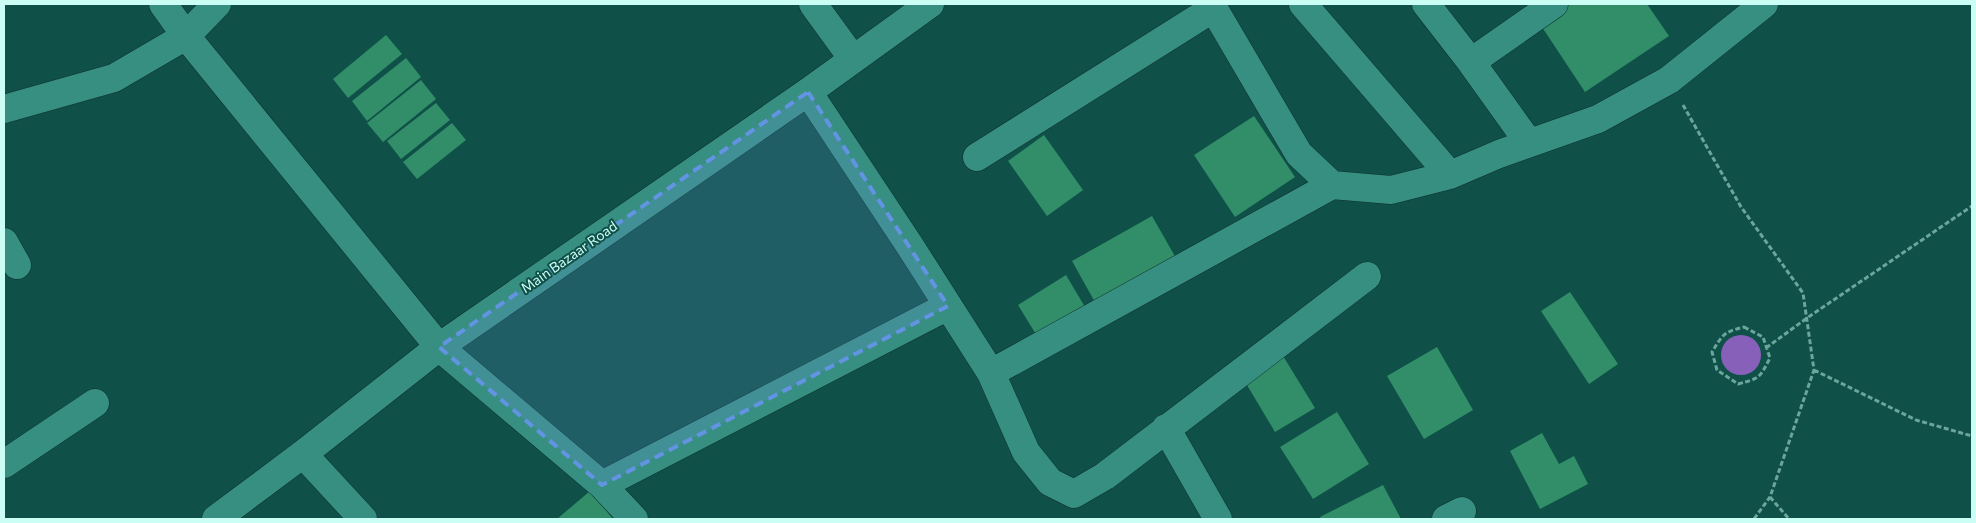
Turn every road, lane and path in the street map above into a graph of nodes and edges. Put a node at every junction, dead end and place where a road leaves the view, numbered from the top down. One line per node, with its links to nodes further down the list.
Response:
1 (163, 4): 10 (street)
2 (216, 4): 10 (street)
3 (813, 4): 11 (street)
4 (930, 4): 11 (street, Main Bazaar Road)
5 (1303, 4): 18 (street)
6 (1426, 4): 12 (street)
7 (1554, 4): 12 (street)
8 (1764, 4): 13 (street)
9 (1212, 6): 17 (street); 19 (street)
10 (186, 36): 15 (street); 26 (street)
11 (853, 59): 14 (street, Main Bazaar Road)
12 (1471, 62): 16 (street)
13 (1669, 80): 16 (street); 25 (path)
14 (808, 92): 24 (street); 26 (street, Main Bazaar Road)
15 (4, 109)
16 (1529, 143): 18 (street)
17 (977, 157)
18 (1450, 175): 19 (street)
19 (1332, 185): 29 (street)
20 (1972, 206): 25 (path)
21 (4, 242): 22 (street)
22 (17, 265)
23 (1367, 276): 31 (street)
24 (948, 306): 29 (street); 35 (street)
25 (1806, 318): 27 (path); 28 (path)
26 (438, 347): 33 (street, Main Bazaar Road); 35 (street)
27 (1766, 348): 27 (path)
28 (1814, 370): 32 (path); 36 (path)
29 (991, 373): 31 (street)
30 (95, 403): 34 (street)
31 (1166, 428): 40 (street)
32 (1972, 436)
33 (303, 454): 37 (street, Main Bazaar Road); 38 (street)
34 (4, 464)
35 (602, 485): 39 (street)
36 (1770, 497): 41 (path); 42 (path)
37 (216, 519)
38 (363, 519)
39 (634, 519)
40 (1218, 519)
41 (1754, 519)
42 (1789, 519)

